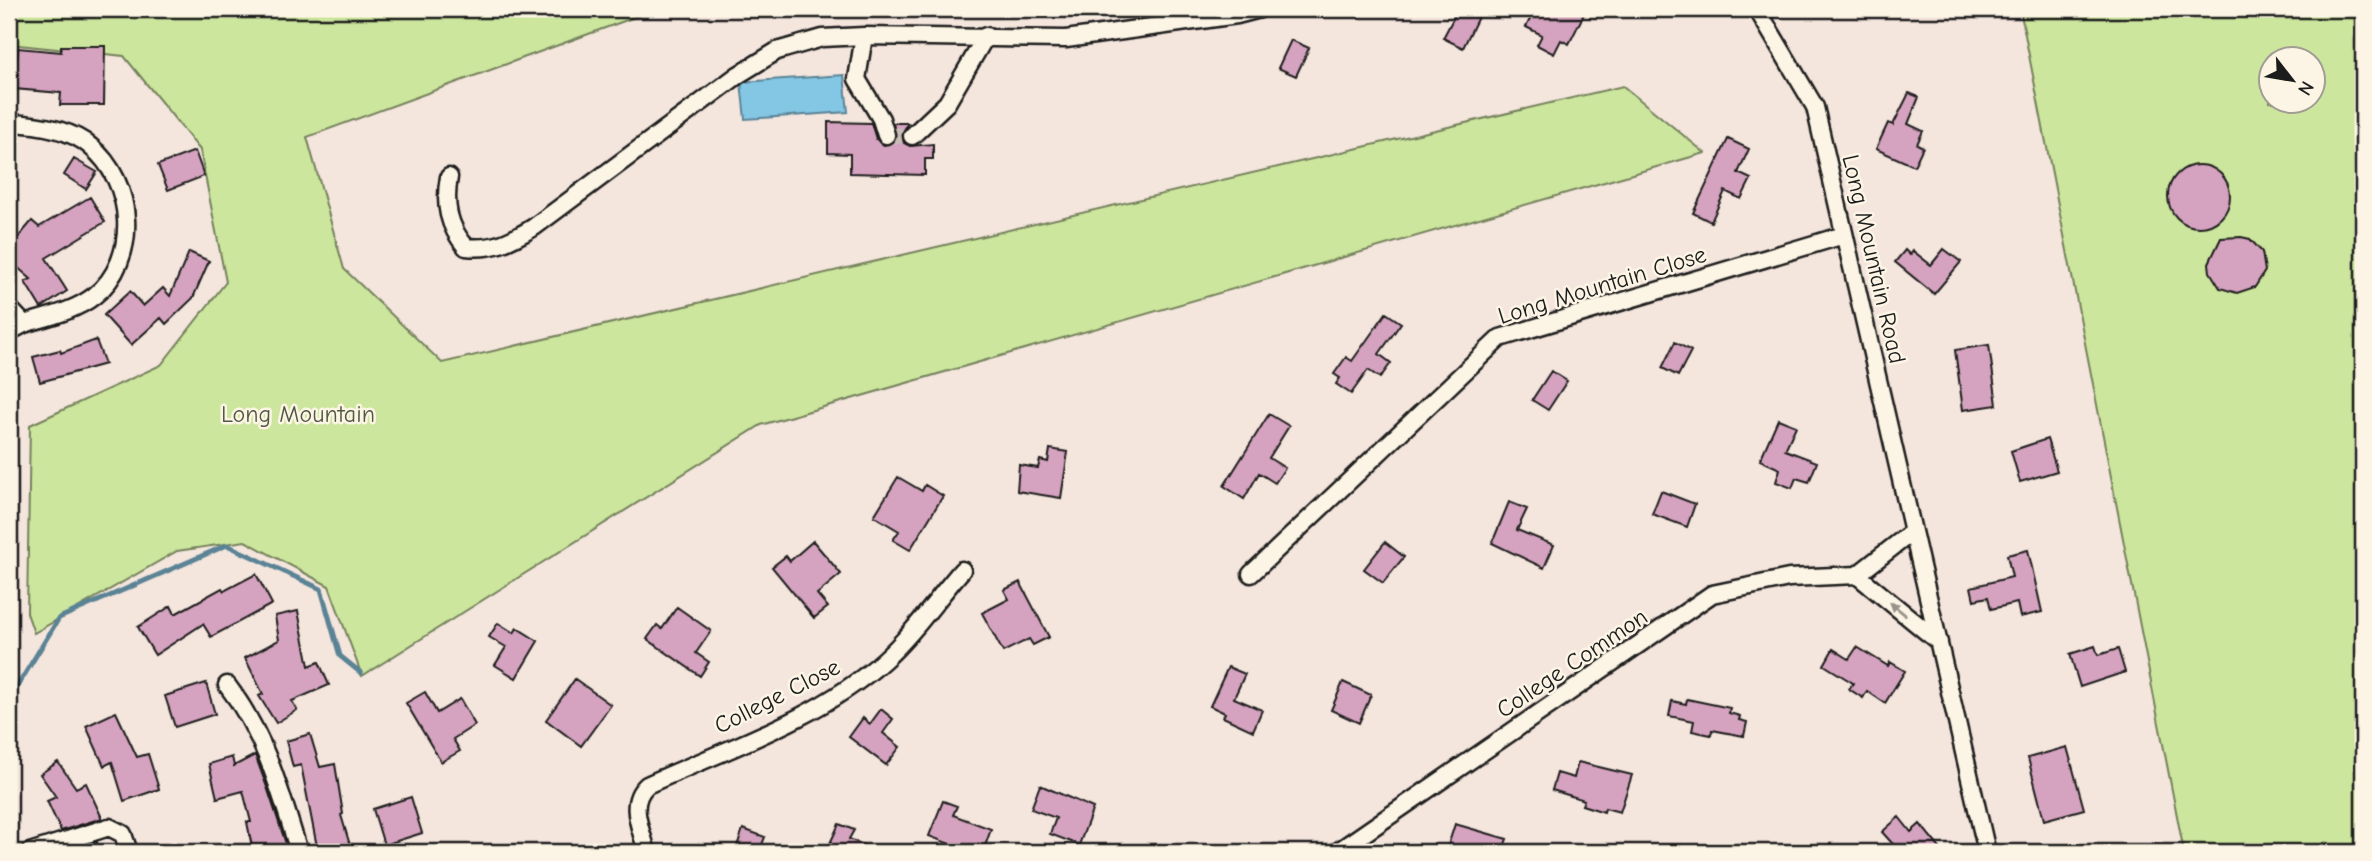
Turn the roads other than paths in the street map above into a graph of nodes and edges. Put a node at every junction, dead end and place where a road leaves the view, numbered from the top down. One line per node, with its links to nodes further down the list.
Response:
1 (1260, 9): 4 (street)
2 (1757, 9): 9 (street, Long Mountain Road)
3 (864, 36): 4 (street); 6 (street); 8 (street)
4 (986, 36): 7 (street)
5 (9, 123): 11 (street)
6 (886, 135)
7 (912, 136)
8 (449, 177)
9 (1844, 235): 13 (street, Long Mountain Road); 15 (street, Long Mountain Close)
10 (9, 308): 11 (street)
11 (24, 324): 12 (street)
12 (9, 332)
13 (1912, 532): 16 (street); 17 (street)
14 (961, 570): 22 (street, College Close)
15 (1251, 574)
16 (1857, 575): 17 (street, one-way to 16); 23 (street, College Common)
17 (1939, 642): 24 (street)
18 (227, 685): 21 (street)
19 (30, 852): 20 (street)
20 (129, 852)
21 (299, 852)
22 (647, 852)
23 (1337, 852)
24 (1987, 852)

